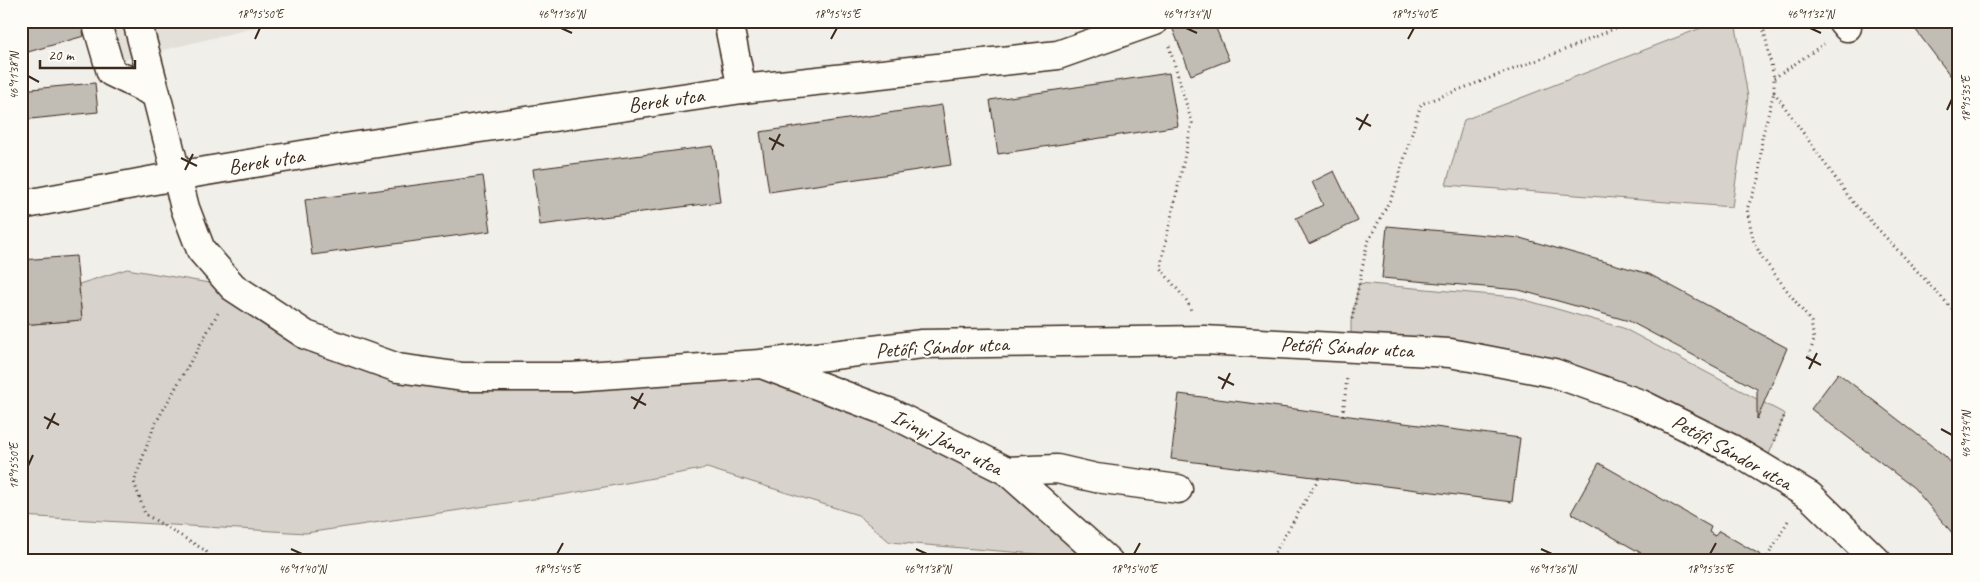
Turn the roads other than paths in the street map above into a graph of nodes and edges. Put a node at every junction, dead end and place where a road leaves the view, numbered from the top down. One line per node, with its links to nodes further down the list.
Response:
1 (96, 21): 6 (street)
2 (137, 21): 6 (street)
3 (728, 21): 5 (street)
4 (1160, 30): 5 (street, Berek utca)
5 (742, 88): 7 (street, Berek utca)
6 (156, 94): 7 (street)
7 (176, 176): 8 (street, Berek utca); 9 (street)
8 (21, 205)
9 (760, 364): 10 (street, Irinyi János utca); 13 (street, Petőfi Sándor utca)
10 (1007, 471): 11 (street); 12 (street, Irinyi János utca)
11 (1178, 489)
12 (1108, 561)
13 (1877, 561)

